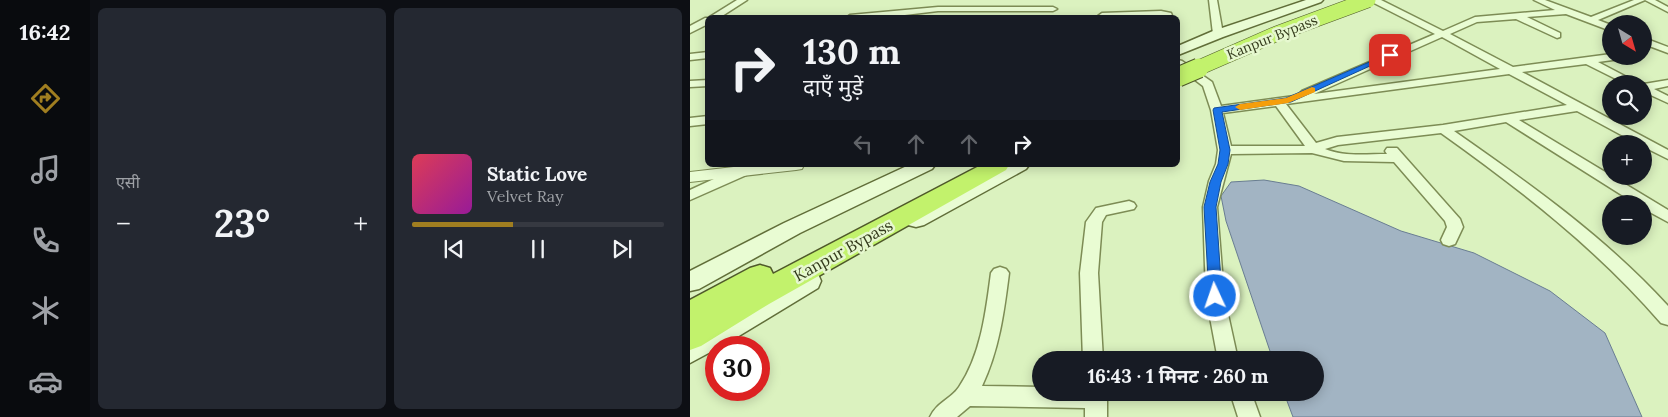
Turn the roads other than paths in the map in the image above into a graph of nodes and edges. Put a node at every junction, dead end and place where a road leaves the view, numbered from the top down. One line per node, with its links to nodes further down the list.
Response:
1 (743, 0): 19 (street)
2 (910, 0): 17 (street)
3 (966, 0): 13 (street)
4 (1213, 0): 31 (street)
5 (1317, 0): 31 (main road)
6 (1347, 0): 41 (highway, Kanpur Bypass)
7 (1375, 0): 30 (street); 45 (highway, Kanpur Bypass, bridge); 46 (main road)
8 (1543, 0): 16 (street)
9 (1641, 0): 26 (street)
10 (1649, 0): 15 (street)
11 (1062, 1): 14 (street)
12 (983, 8): 13 (street); 14 (street); 21 (street)
13 (962, 9): 18 (street)
14 (1053, 9): 22 (street)
15 (1668, 10)
16 (1566, 11): 25 (street); 26 (street)
17 (900, 12): 18 (street); 20 (street)
18 (912, 14)
19 (717, 15)
20 (875, 15)
21 (978, 15)
22 (1051, 15)
23 (1132, 15): 24 (street)
24 (1168, 15)
25 (1516, 15): 30 (street); 32 (street)
26 (1590, 20): 28 (street)
27 (705, 22): 29 (street)
28 (1602, 25)
29 (690, 30)
30 (1441, 33): 43 (street); 54 (street)
31 (1218, 34): 34 (main road)
32 (1557, 35)
33 (1652, 44): 35 (street)
34 (1180, 49)
35 (1667, 50): 36 (street)
36 (1652, 52)
37 (705, 55): 38 (street)
38 (690, 57)
39 (1602, 58): 40 (street)
40 (1586, 60): 43 (street); 44 (street)
41 (1180, 63)
42 (1180, 65): 46 (street)
43 (1511, 70): 54 (street); 55 (street)
44 (1617, 75)
45 (1180, 76)
46 (1197, 76): 50 (main road); 56 (street)
47 (705, 82): 49 (street)
48 (1668, 82): 51 (street)
49 (690, 84)
50 (1180, 84)
51 (1652, 85)
52 (1652, 91): 53 (street)
53 (1668, 100)
54 (1283, 101): 56 (street); 62 (street)
55 (1578, 107): 57 (street); 64 (street)
56 (1217, 110): 63 (street)
57 (1507, 118): 60 (street); 75 (street)
58 (705, 120): 59 (street)
59 (690, 122)
60 (1443, 129): 61 (street); 80 (street)
61 (1379, 137): 62 (street); 65 (street)
62 (1314, 149): 63 (street); 65 (street)
63 (1225, 150): 84 (street)
64 (1668, 156)
65 (1398, 158): 76 (street)
66 (745, 167): 71 (street); 72 (street); 73 (street)
67 (921, 167): 78 (main road)
68 (965, 167): 79 (highway, Kanpur Bypass)
69 (994, 167): 81 (highway, Kanpur Bypass)
70 (1015, 167): 82 (main road)
71 (690, 171)
72 (690, 178)
73 (690, 196)
74 (1129, 206): 83 (street)
75 (1668, 216)
76 (1449, 240)
77 (1000, 273): 85 (street)
78 (690, 282)
79 (690, 315)
80 (1668, 318)
81 (690, 336)
82 (690, 351)
83 (1092, 351)
84 (1226, 351)
85 (966, 396): 87 (street); 88 (street)
86 (1243, 401): 89 (street)
87 (1096, 402)
88 (941, 417)
89 (1249, 417)

